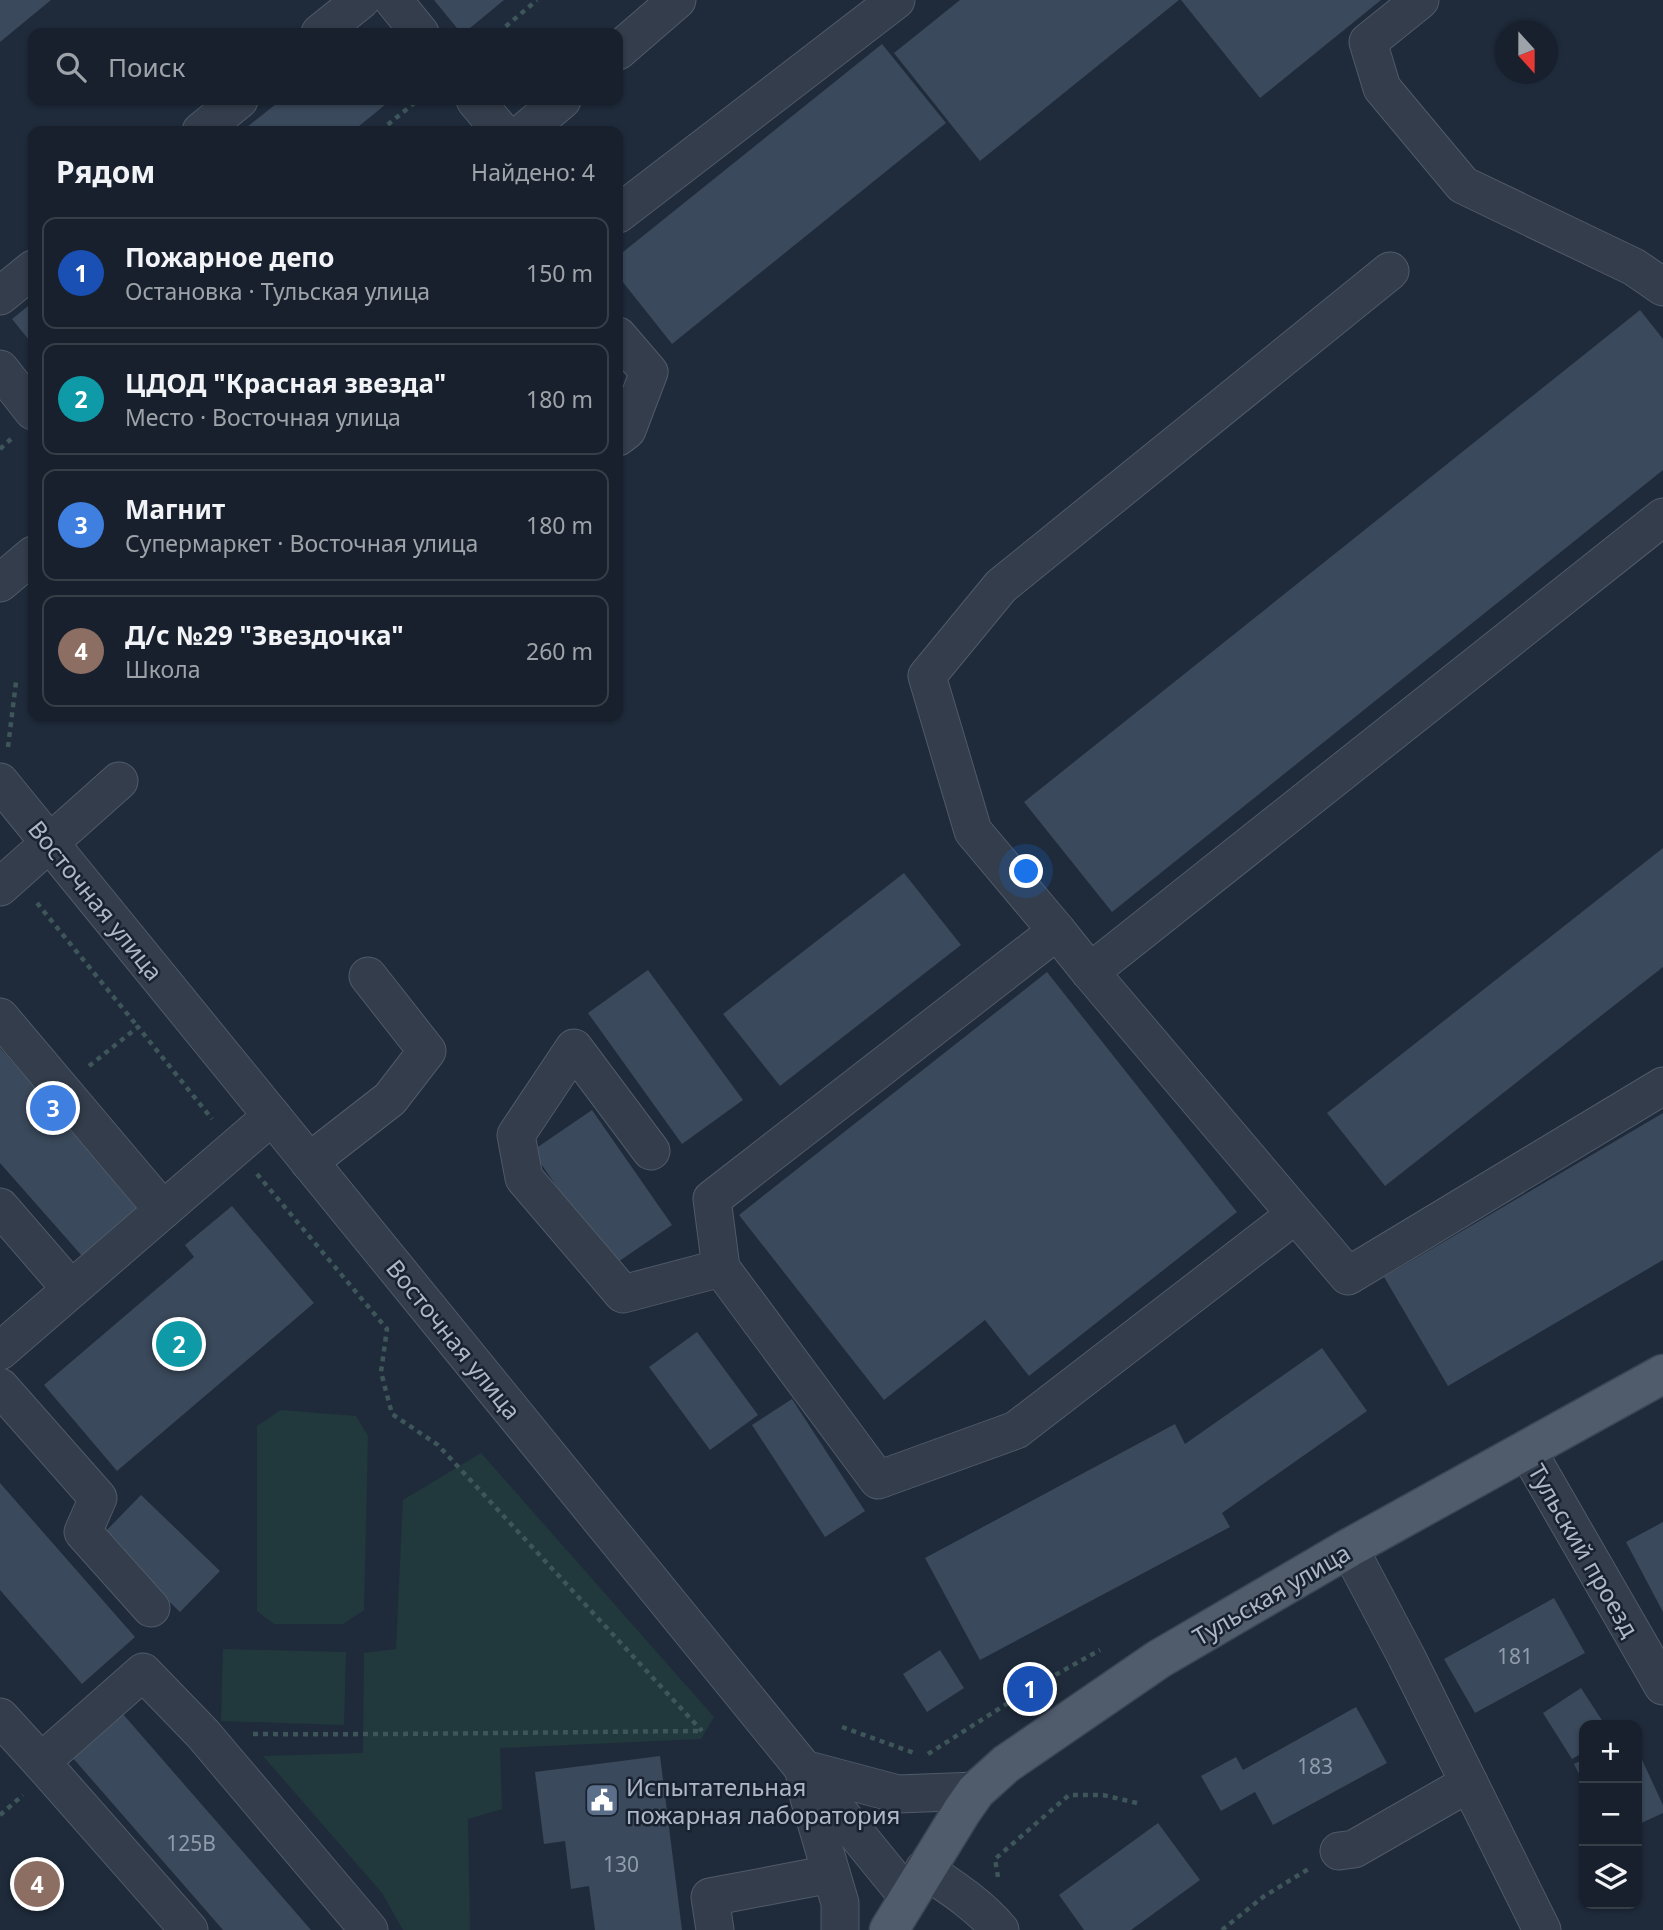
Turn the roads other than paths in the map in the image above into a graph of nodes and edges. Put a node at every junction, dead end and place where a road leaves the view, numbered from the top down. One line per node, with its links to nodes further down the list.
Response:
1 (361, 0): 6 (street)
2 (393, 0): 7 (street)
3 (677, 0): 8 (street)
4 (896, 0): 15 (street)
5 (1420, 0): 18 (street)
6 (326, 28)
7 (416, 28)
8 (623, 47)
9 (233, 105): 12 (street)
10 (479, 105): 13 (street)
11 (556, 105): 14 (street)
12 (207, 126)
13 (497, 126)
14 (531, 126)
15 (623, 210)
16 (1390, 271): 31 (street)
17 (28, 273): 19 (street)
18 (1663, 287)
19 (0, 296)
20 (623, 342): 23 (street)
21 (0, 369): 22 (street)
22 (28, 405)
23 (623, 433)
24 (1663, 517): 32 (street)
25 (28, 559): 26 (street)
26 (0, 583)
27 (119, 781): 29 (street)
28 (0, 782): 29 (street, Восточная улица)
29 (49, 843): 30 (street); 36 (street, Восточная улица)
30 (7, 881)
31 (1057, 931): 32 (street); 42 (street)
32 (1090, 972): 41 (street)
33 (368, 976): 38 (street)
34 (0, 1017): 40 (street)
35 (1663, 1086): 41 (street)
36 (272, 1115): 38 (street, Восточная улица); 40 (street)
37 (651, 1151): 42 (street)
38 (309, 1162): 53 (street, Восточная улица)
39 (0, 1208): 43 (street)
40 (163, 1210): 43 (street)
41 (1296, 1215): 42 (street)
42 (721, 1268)
43 (72, 1289): 44 (street)
44 (0, 1351)
45 (1663, 1374): 47 (main road, Тульская улица)
46 (0, 1387): 49 (street)
47 (1527, 1450): 48 (main road, Тульская улица); 50 (street, Тульский проезд)
48 (1349, 1548): 54 (street); 55 (main road, Тульская улица)
49 (151, 1608)
50 (1663, 1685)
51 (0, 1717): 52 (street)
52 (41, 1762): 59 (street); 60 (street)
53 (804, 1769): 55 (street); 57 (street); 58 (street, Восточная улица)
54 (1469, 1783): 56 (street); 65 (street)
55 (976, 1791): 58 (main road, Тульская улица)
56 (1339, 1851)
57 (831, 1874): 61 (street); 62 (street)
58 (916, 1883): 63 (main road, Тульская улица); 64 (street)
59 (189, 1930)
60 (369, 1930)
61 (715, 1930)
62 (840, 1930)
63 (888, 1930)
64 (1000, 1930)
65 (1542, 1930)

